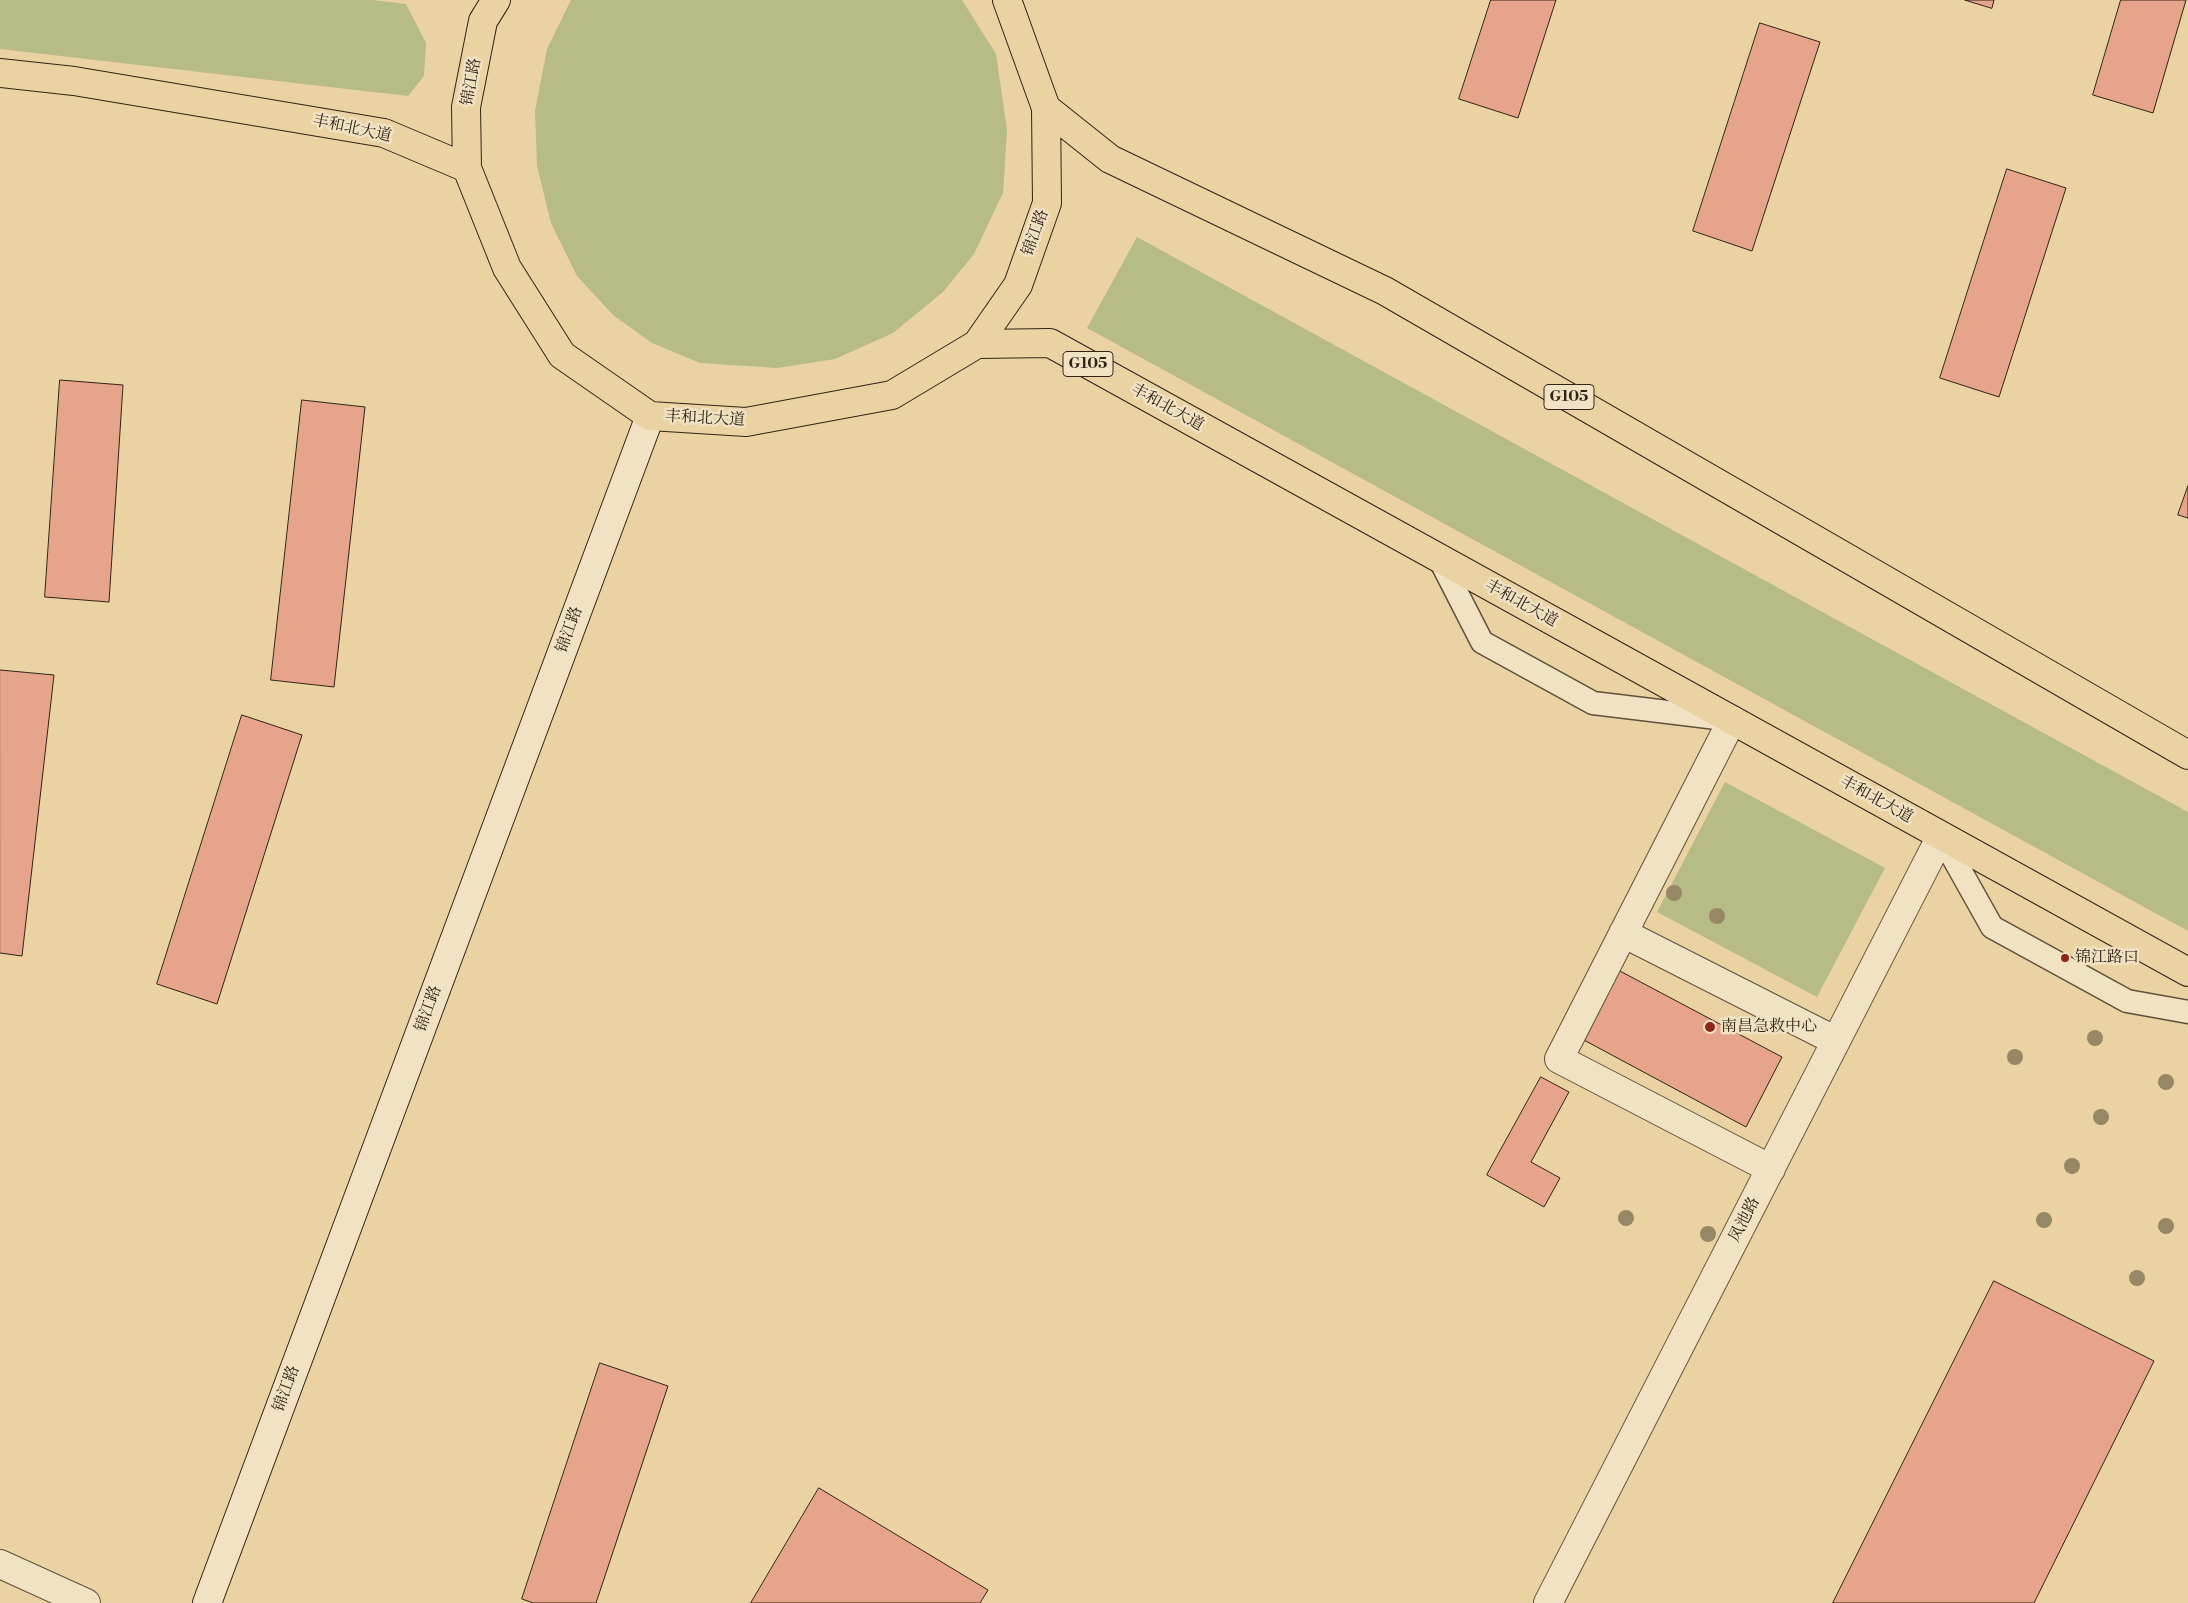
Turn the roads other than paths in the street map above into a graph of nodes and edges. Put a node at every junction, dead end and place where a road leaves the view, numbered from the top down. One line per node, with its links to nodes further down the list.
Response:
1 (496, 0): 5 (highway, 锦江路)
2 (1007, 0): 4 (highway)
3 (0, 73): 5 (highway, 丰和北大道)
4 (1046, 108): 6 (highway, 锦江路); 10 (highway, G105)
5 (467, 168): 7 (highway, 丰和北大道)
6 (977, 344): 7 (highway, 丰和北大道); 8 (highway, 丰和北大道 / G105)
7 (650, 416): 19 (street, 锦江路)
8 (1439, 558): 9 (highway, 丰和北大道 / G105); 9 (lane)
9 (1732, 720): 11 (highway, 丰和北大道 / G105); 12 (street)
10 (2188, 755)
11 (1941, 836): 13 (highway, 丰和北大道 / G105); 14 (lane); 15 (street, 凤池路)
12 (1623, 933): 15 (street); 16 (street)
13 (2188, 972)
14 (2188, 1012)
15 (1836, 1041): 16 (street, 凤池路)
16 (1772, 1168): 20 (street, 凤池路)
17 (0, 1564): 18 (street)
18 (86, 1603)
19 (207, 1603)
20 (1548, 1603)

